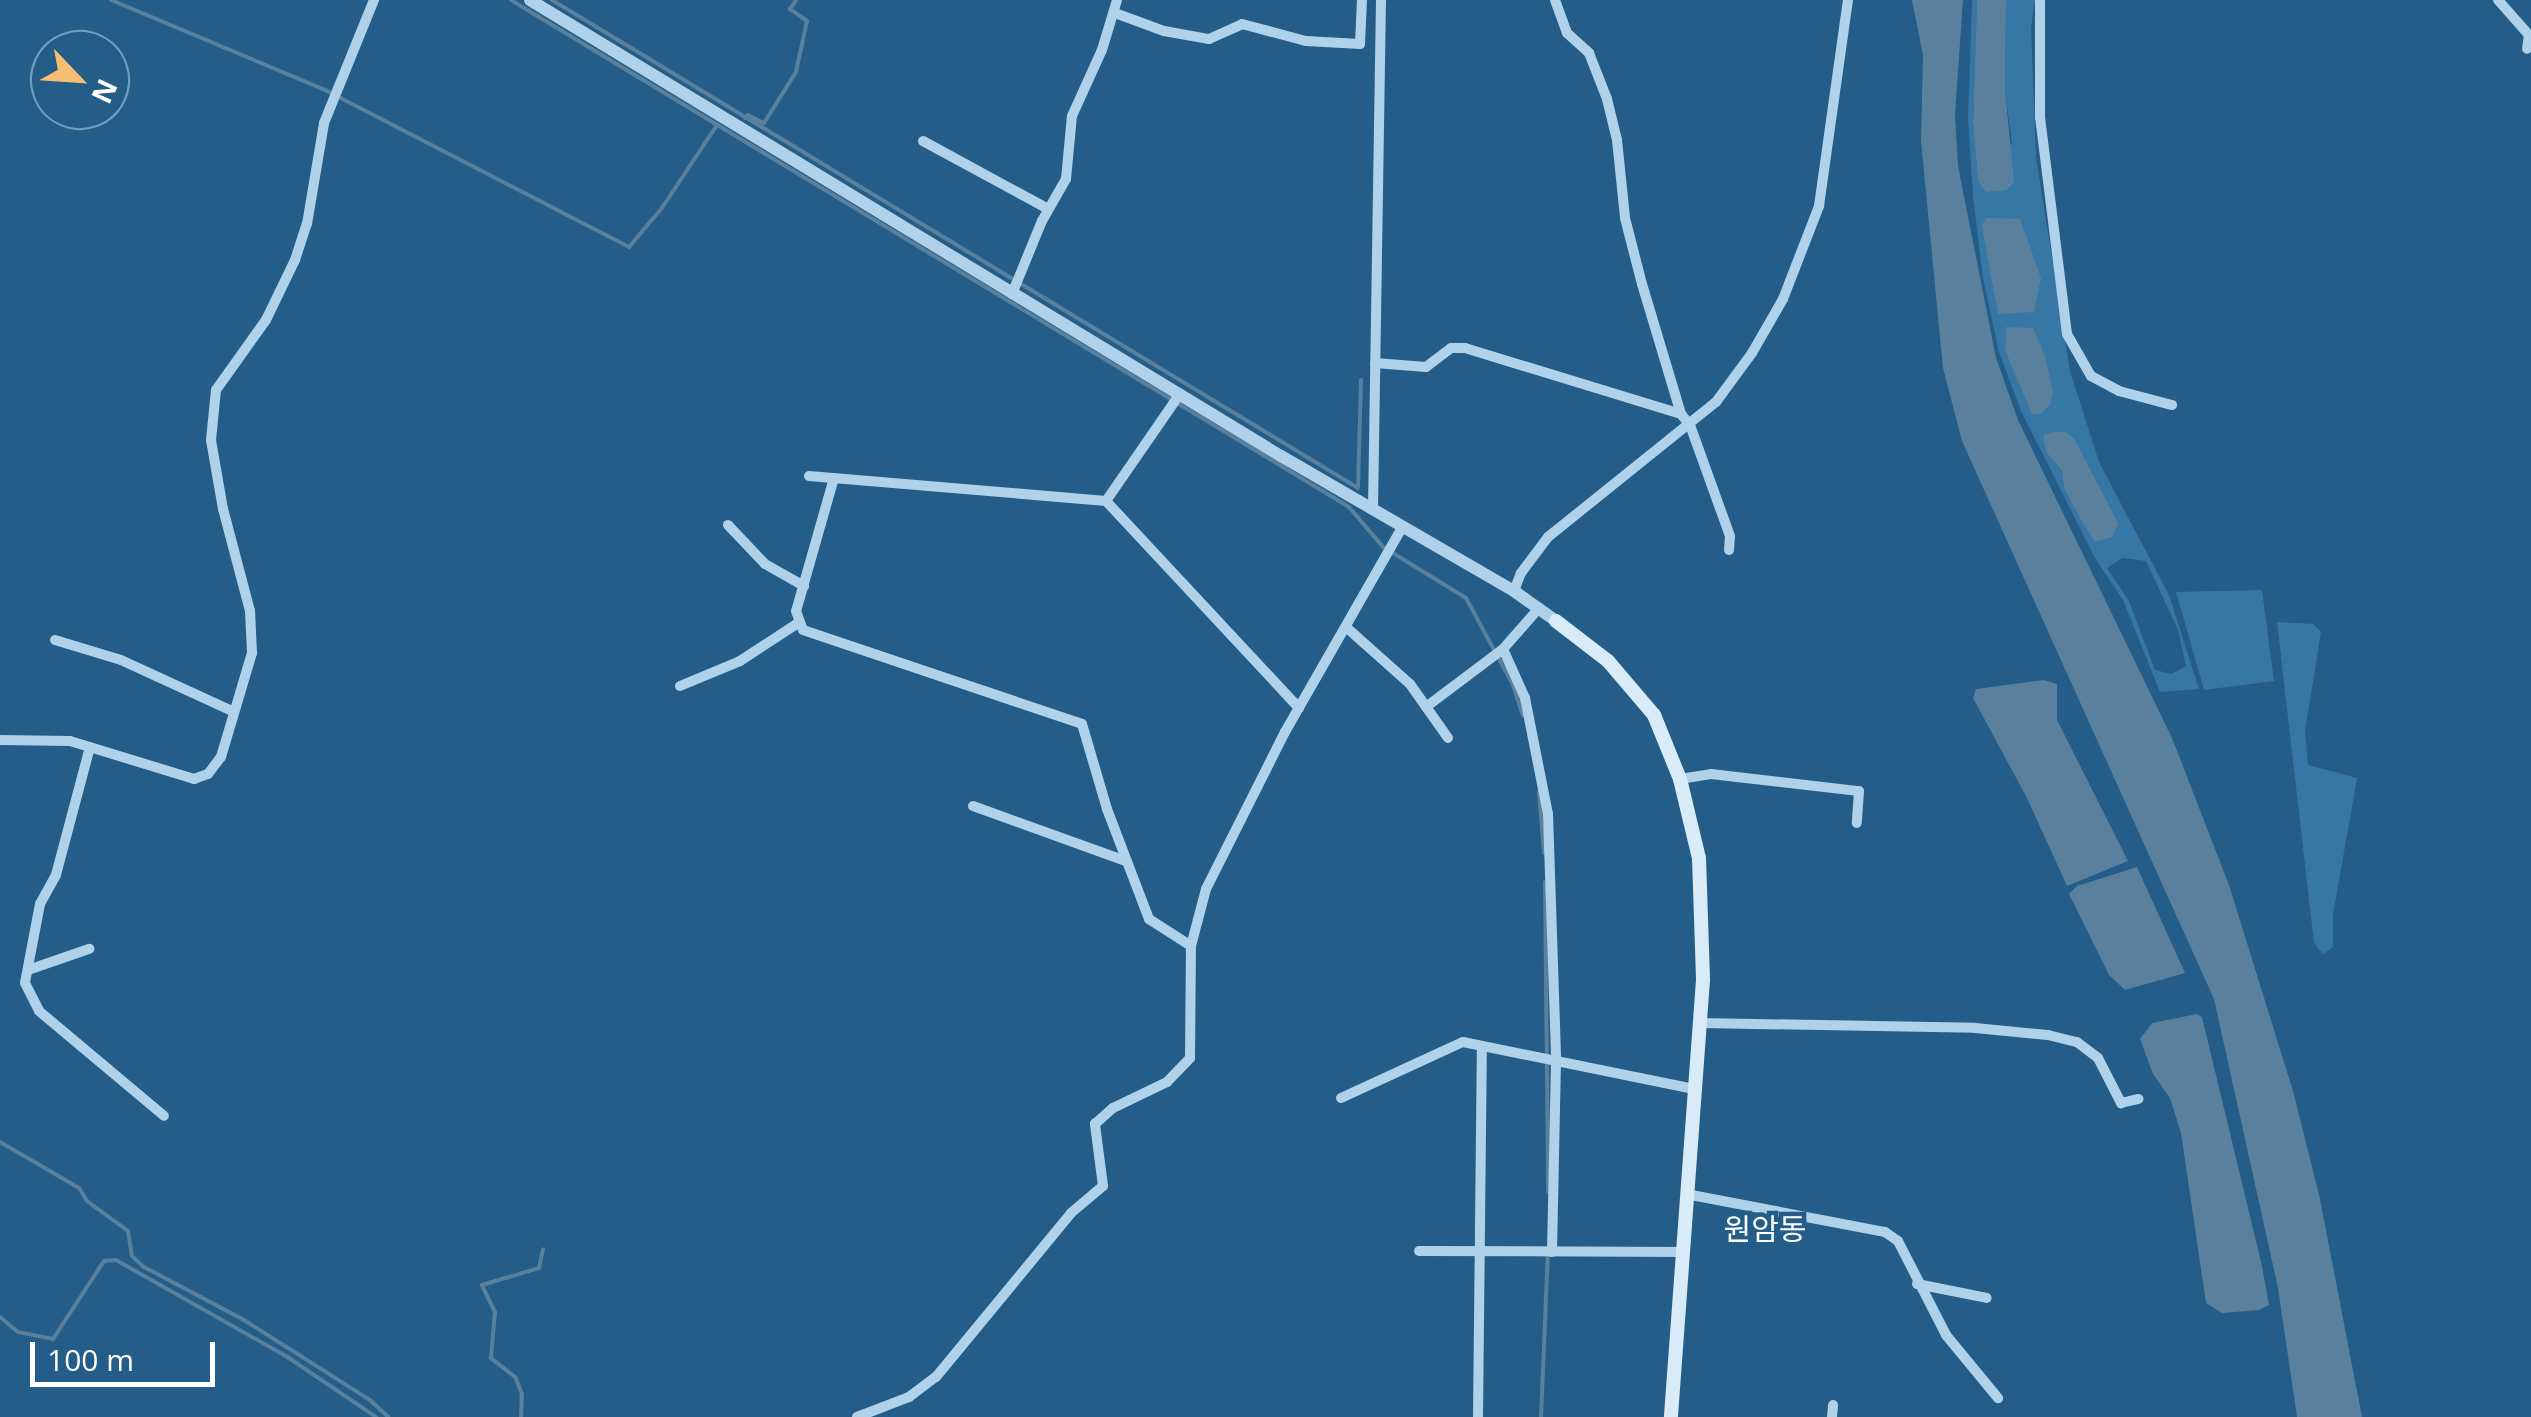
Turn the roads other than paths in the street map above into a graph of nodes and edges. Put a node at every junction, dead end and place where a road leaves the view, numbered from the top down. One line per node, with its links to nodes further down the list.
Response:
1 (374, 0): 38 (street)
2 (530, 0): 14 (street)
3 (1117, 0): 10 (street)
4 (1362, 0): 10 (street)
5 (1382, 0): 15 (street)
6 (1556, 0): 18 (street)
7 (1848, 0): 19 (street)
8 (2040, 0): 17 (street)
9 (2498, 0): 11 (street)
10 (1115, 13): 13 (street)
11 (2527, 49)
12 (924, 141): 13 (street)
13 (1048, 209): 14 (street)
14 (1012, 294): 16 (street)
15 (1375, 363): 18 (street); 23 (street)
16 (1179, 394): 22 (street); 23 (street)
17 (2172, 405)
18 (1680, 414): 19 (street)
19 (1690, 425): 26 (street); 28 (street)
20 (809, 476): 21 (street)
21 (834, 478): 22 (street); 27 (street)
22 (1106, 501): 37 (street)
23 (1373, 508): 25 (street)
24 (728, 525): 27 (street)
25 (1403, 526): 28 (street); 32 (street)
26 (1730, 550)
27 (804, 586): 31 (street)
28 (1514, 591): 29 (street)
29 (1539, 608): 30 (street); 34 (street)
30 (1556, 620): 42 (main road)
31 (798, 622): 35 (street); 45 (street)
32 (1346, 627): 36 (street); 37 (street)
33 (55, 640): 38 (street)
34 (1503, 649): 36 (street); 51 (street)
35 (680, 686)
36 (1426, 706): 39 (street)
37 (1299, 708): 46 (street)
38 (234, 712): 41 (street)
39 (1448, 738)
40 (0, 740): 41 (street)
41 (90, 748): 48 (street)
42 (1680, 779): 44 (street); 49 (main road)
43 (973, 806): 45 (street)
44 (1857, 823)
45 (1126, 861): 46 (street)
46 (1192, 946): 64 (street)
47 (89, 949): 48 (street)
48 (28, 970): 55 (street)
49 (1700, 1024): 52 (main road); 54 (street)
50 (1482, 1046): 51 (street); 53 (street); 58 (street)
51 (1556, 1061): 52 (street); 59 (street)
52 (1694, 1090): 56 (main road)
53 (1341, 1098)
54 (2139, 1098)
55 (164, 1116)
56 (1686, 1194): 60 (main road); 61 (street)
57 (1418, 1251): 58 (street)
58 (1480, 1252): 59 (street); 65 (street)
59 (1552, 1252): 60 (street)
60 (1682, 1252): 66 (main road)
61 (1917, 1284): 62 (street); 63 (street)
62 (1987, 1298)
63 (1998, 1398)
64 (857, 1417)
65 (1478, 1417)
66 (1671, 1417)

